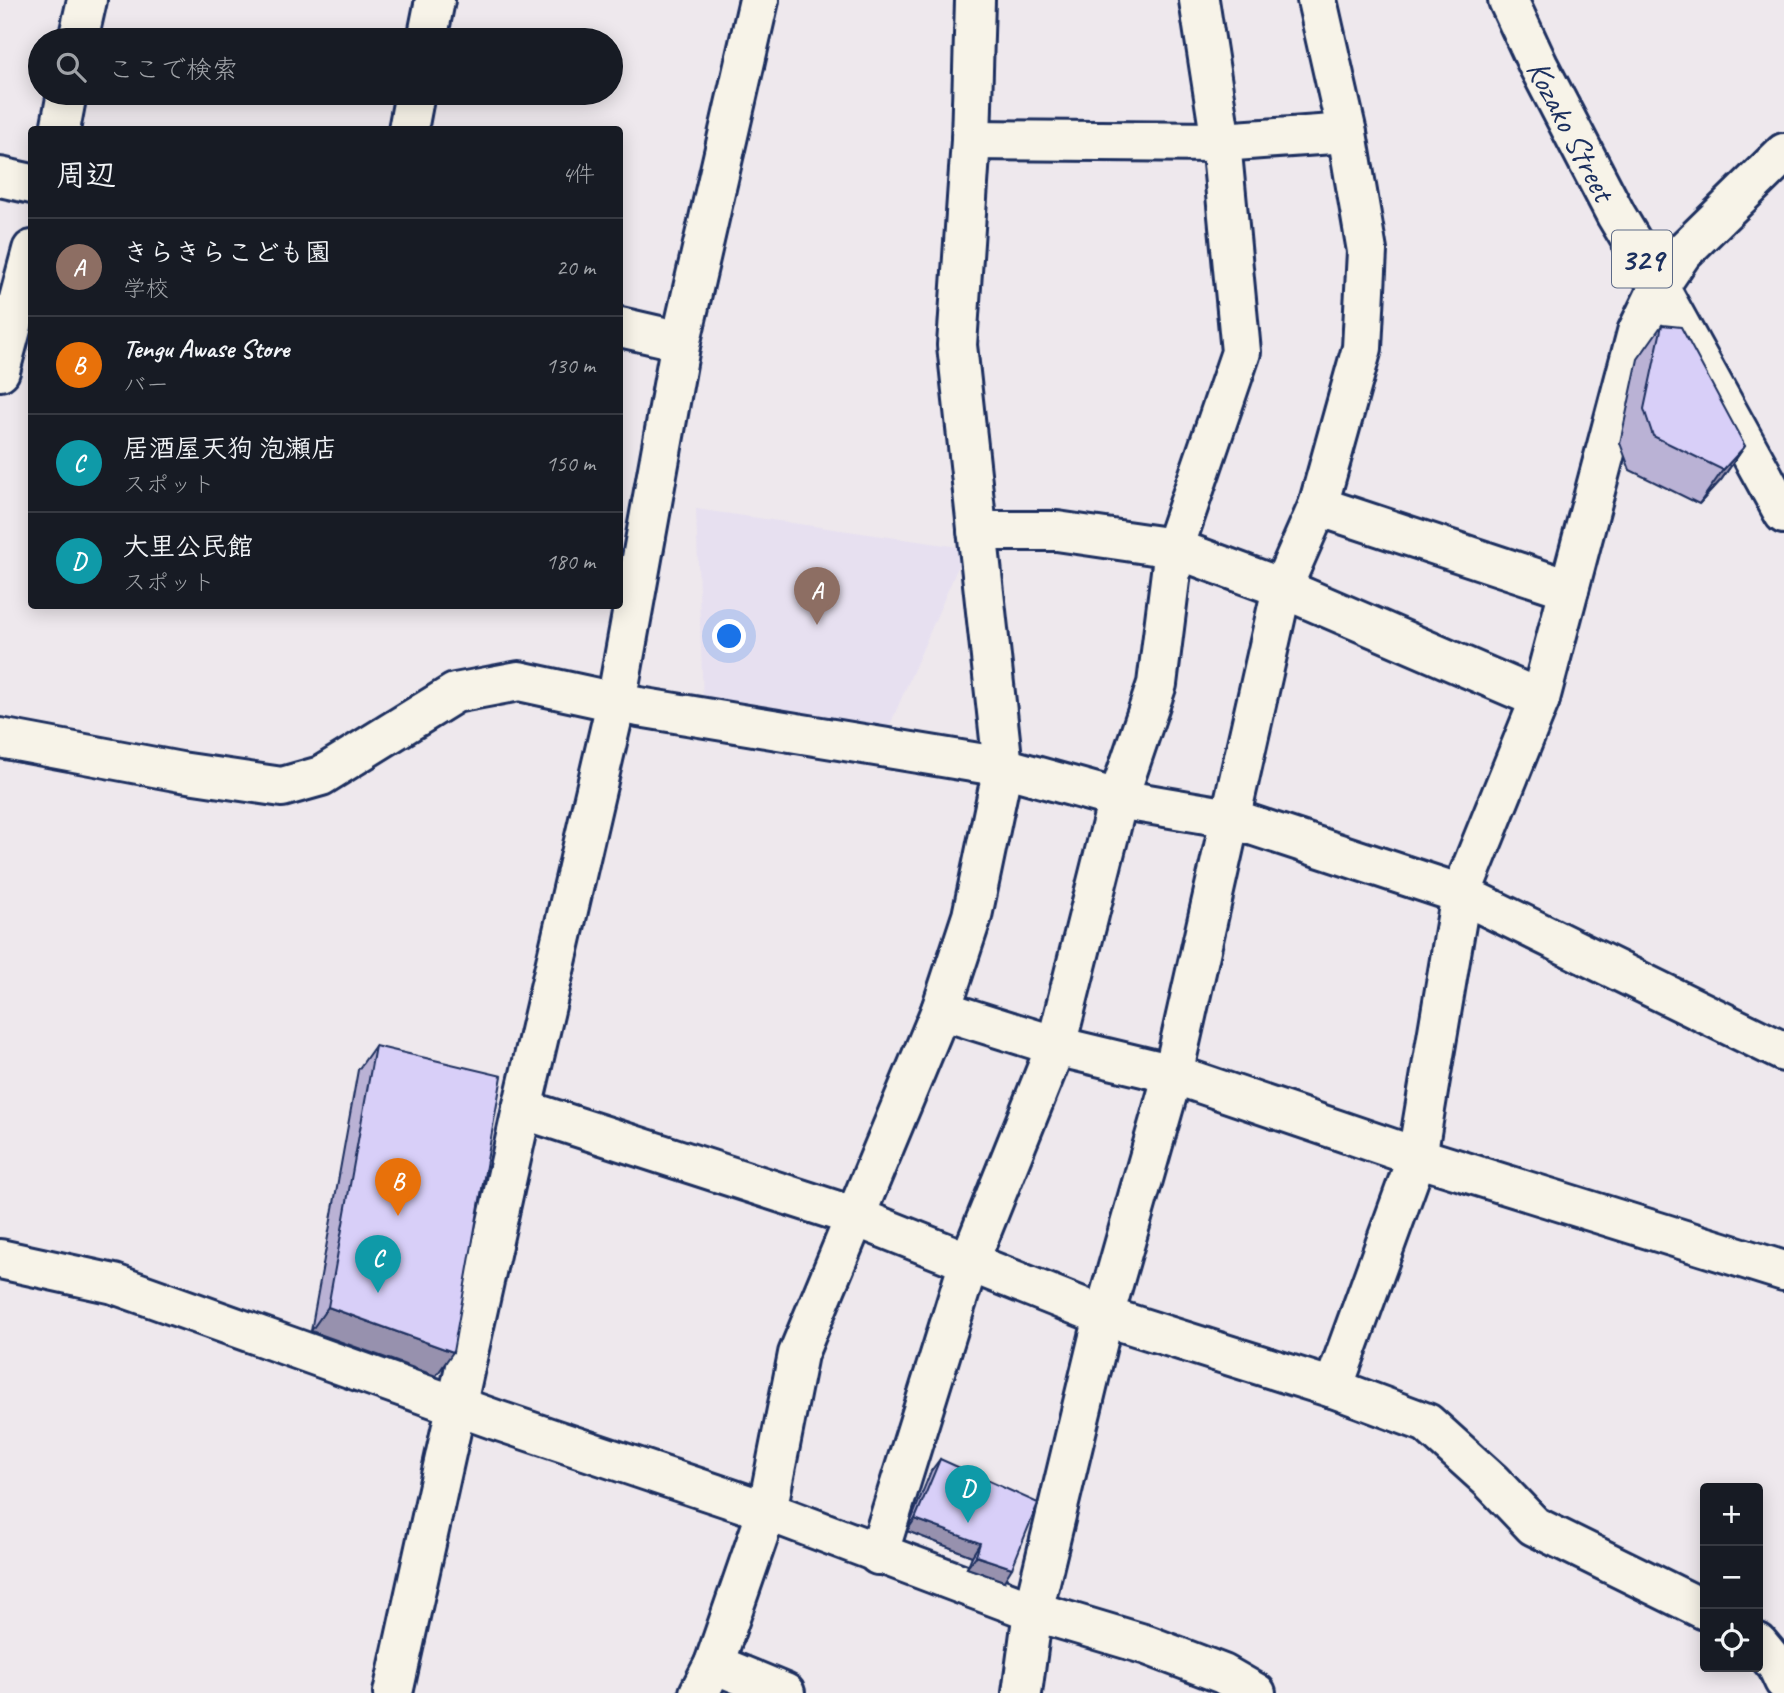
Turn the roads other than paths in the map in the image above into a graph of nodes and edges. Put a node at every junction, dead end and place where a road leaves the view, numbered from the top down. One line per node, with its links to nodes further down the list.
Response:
1 (86, 0): 8 (main road)
2 (435, 0): 9 (main road)
3 (759, 0): 23 (main road)
4 (975, 0): 15 (main road)
5 (1199, 0): 16 (main road)
6 (1317, 0): 14 (main road)
7 (1508, 0): 21 (main road, Kozako Street / 329)
8 (80, 28)
9 (429, 28)
10 (65, 105): 12 (main road)
11 (413, 105): 13 (main road)
12 (61, 126)
13 (409, 126)
14 (1347, 133): 16 (main road); 25 (main road)
15 (971, 140): 16 (main road); 27 (main road)
16 (1221, 142): 28 (main road)
17 (1784, 153): 21 (main road)
18 (0, 177): 19 (main road)
19 (28, 183)
20 (28, 265): 24 (main road)
21 (1659, 287): 26 (main road, Kozako Street / 329); 30 (main road)
22 (623, 328): 23 (main road)
23 (681, 341): 32 (main road)
24 (0, 371)
25 (1318, 506): 29 (main road); 30 (main road)
26 (1784, 514)
27 (977, 531): 28 (main road); 34 (main road)
28 (1174, 548): 29 (main road); 35 (main road)
29 (1282, 588): 31 (main road); 36 (main road)
30 (1569, 589): 31 (main road)
31 (1540, 699): 37 (main road)
32 (616, 703): 33 (main road); 34 (main road); 42 (main road)
33 (0, 738)
34 (1003, 767): 35 (main road); 38 (main road)
35 (1118, 799): 36 (main road); 39 (main road)
36 (1230, 818): 37 (main road); 41 (main road)
37 (1461, 894): 40 (main road); 43 (main road)
38 (941, 1010): 39 (main road); 44 (main road)
39 (1056, 1046): 41 (main road); 46 (main road)
40 (1784, 1052)
41 (1173, 1074): 43 (main road); 48 (main road)
42 (522, 1109): 44 (main road); 50 (main road)
43 (1417, 1157): 47 (main road); 49 (main road)
44 (856, 1217): 46 (main road); 51 (main road)
45 (0, 1259): 50 (main road)
46 (969, 1262): 48 (main road); 52 (main road)
47 (1784, 1271)
48 (1104, 1316): 49 (main road); 54 (main road)
49 (1333, 1388): 53 (main road)
50 (457, 1405): 51 (main road); 58 (main road)
51 (767, 1511): 52 (main road); 56 (main road)
52 (878, 1555): 54 (main road)
53 (1703, 1609)
54 (1034, 1611): 60 (main road); 61 (main road)
55 (1763, 1649): 57 (main road)
56 (706, 1679): 59 (main road)
57 (1784, 1681)
58 (393, 1693)
59 (785, 1693)
60 (1022, 1693)
61 (1256, 1693)

